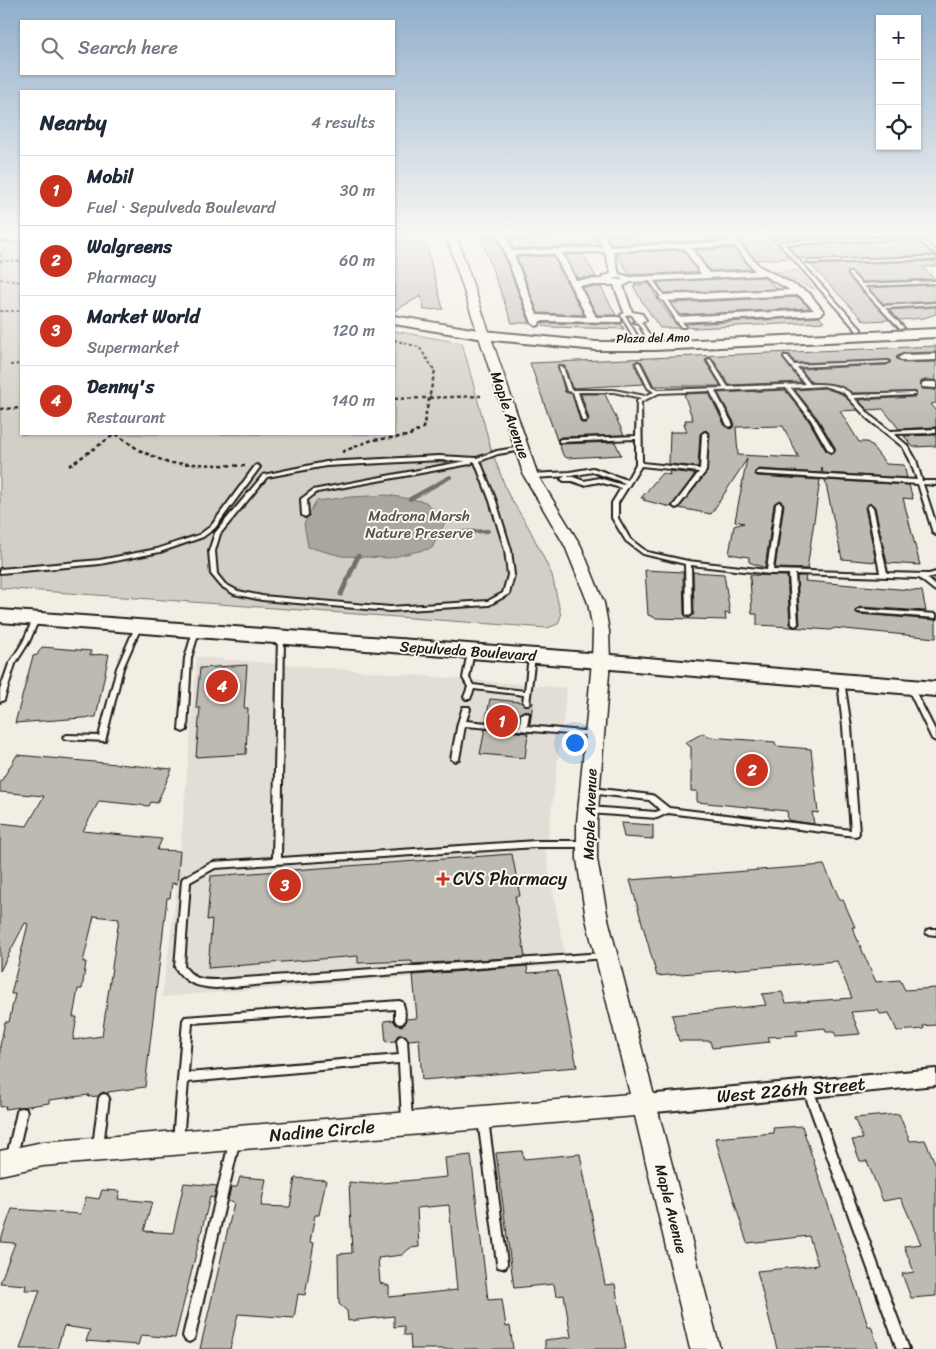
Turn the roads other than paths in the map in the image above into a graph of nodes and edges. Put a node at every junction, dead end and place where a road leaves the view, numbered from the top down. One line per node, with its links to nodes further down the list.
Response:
1 (472, 298): 22 (street, Maple Avenue)
2 (526, 298): 13 (street)
3 (582, 298): 13 (street)
4 (625, 298): 11 (street)
5 (663, 298): 16 (lane)
6 (808, 298): 16 (street)
7 (830, 298): 21 (lane)
8 (874, 298): 10 (lane)
9 (936, 304): 10 (lane)
10 (882, 306): 19 (lane)
11 (631, 313): 15 (lane); 17 (lane)
12 (395, 320): 22 (main road, Plaza del Amo)
13 (594, 320): 14 (street)
14 (618, 320)
15 (640, 322): 17 (lane); 23 (lane)
16 (681, 322)
17 (628, 323): 23 (lane)
18 (936, 327): 19 (main road, Plaza del Amo)
19 (902, 328): 21 (main road, Plaza del Amo)
20 (936, 333): 21 (main road, Plaza del Amo)
21 (862, 334): 23 (main road, Plaza del Amo)
22 (484, 335): 23 (main road, Plaza del Amo); 50 (street, Maple Avenue)
23 (645, 343)
24 (786, 357): 30 (lane)
25 (936, 357): 26 (street)
26 (904, 358)
27 (710, 360): 36 (lane)
28 (887, 362): 30 (lane)
29 (638, 363): 39 (lane)
30 (793, 366): 35 (lane)
31 (561, 367): 38 (lane)
32 (925, 385): 33 (street)
33 (936, 385)
34 (787, 386): 35 (lane); 36 (lane); 51 (lane)
35 (808, 386): 42 (lane)
36 (727, 388): 37 (lane)
37 (711, 389): 39 (lane); 44 (lane)
38 (575, 392): 41 (lane); 43 (lane)
39 (658, 392): 41 (lane)
40 (913, 394): 42 (lane)
41 (643, 397): 48 (lane)
42 (850, 397): 46 (lane)
43 (584, 420)
44 (730, 426)
45 (936, 431): 46 (lane)
46 (889, 433): 58 (lane)
47 (704, 434): 55 (lane)
48 (639, 437): 49 (lane); 53 (lane)
49 (561, 441)
50 (521, 449): 52 (lane); 57 (street, Maple Avenue)
51 (831, 450)
52 (477, 460): 52 (lane); 65 (lane)
53 (639, 464): 55 (lane); 60 (lane)
54 (256, 467): 68 (lane)
55 (703, 471): 62 (lane)
56 (759, 473): 58 (lane)
57 (533, 479): 60 (lane); 60 (lane); 86 (street, Maple Avenue)
58 (920, 482): 59 (lane); 64 (lane)
59 (936, 483)
60 (626, 484): 67 (lane)
61 (779, 504): 69 (lane)
62 (676, 506)
63 (870, 507): 72 (lane)
64 (933, 511): 66 (lane)
65 (305, 515)
66 (936, 533)
67 (688, 563): 69 (lane); 76 (lane)
68 (0, 571)
69 (770, 572): 70 (lane)
70 (792, 573): 72 (lane); 80 (lane)
71 (936, 574): 73 (lane)
72 (884, 575): 73 (lane)
73 (921, 576): 74 (lane)
74 (936, 590)
75 (860, 610): 78 (lane)
76 (689, 614)
77 (0, 616): 79 (main road, Sepulveda Boulevard)
78 (936, 616)
79 (36, 619): 81 (main road, Sepulveda Boulevard); 93 (lane)
80 (795, 624)
81 (138, 627): 82 (main road, Sepulveda Boulevard); 102 (lane)
82 (196, 631): 83 (main road, Sepulveda Boulevard); 99 (lane)
83 (281, 637): 84 (main road, Sepulveda Boulevard); 107 (lane)
84 (471, 651): 85 (main road, Sepulveda Boulevard); 88 (lane)
85 (532, 656): 86 (main road, Sepulveda Boulevard); 91 (lane)
86 (601, 661): 87 (main road, Sepulveda Boulevard); 100 (street, Maple Avenue)
87 (841, 681): 89 (main road, Sepulveda Boulevard); 105 (lane)
88 (471, 687): 91 (lane); 92 (lane)
89 (910, 687): 90 (main road, Sepulveda Boulevard); 101 (lane)
90 (936, 689)
91 (528, 692): 94 (lane)
92 (468, 697)
93 (0, 700)
94 (527, 702)
95 (466, 709): 97 (lane)
96 (525, 714): 98 (lane)
97 (462, 723): 98 (lane); 103 (lane)
98 (523, 728): 100 (lane)
99 (183, 730)
100 (594, 734): 104 (street, Maple Avenue)
101 (935, 736)
102 (67, 737)
103 (454, 759)
104 (589, 800): 105 (lane); 105 (lane); 106 (street, Maple Avenue)
105 (667, 810)
106 (587, 844): 107 (lane); 108 (street, Maple Avenue)
107 (277, 861): 108 (lane)
108 (606, 955): 116 (street, Maple Avenue)
109 (400, 1020): 113 (lane)
110 (402, 1040): 111 (lane)
111 (404, 1059): 113 (lane); 119 (lane)
112 (936, 1077): 114 (street, West 226th Street)
113 (183, 1078): 121 (lane)
114 (808, 1089): 116 (street, West 226th Street); 127 (lane)
115 (104, 1098): 122 (lane)
116 (645, 1104): 118 (street, Nadine Circle); 126 (street, Maple Avenue)
117 (22, 1112): 123 (lane)
118 (482, 1117): 119 (street, Nadine Circle); 124 (lane)
119 (407, 1124): 120 (street, Nadine Circle)
120 (235, 1138): 121 (street, Nadine Circle); 125 (lane)
121 (178, 1143): 122 (street, Nadine Circle)
122 (98, 1149): 123 (street, Nadine Circle)
123 (6, 1162)
124 (502, 1263)
125 (189, 1336)
126 (705, 1349)
127 (903, 1349)

